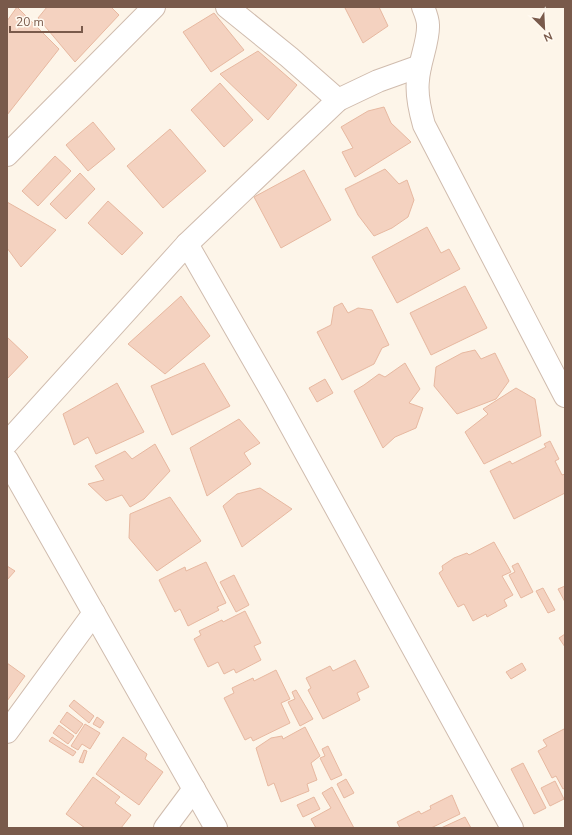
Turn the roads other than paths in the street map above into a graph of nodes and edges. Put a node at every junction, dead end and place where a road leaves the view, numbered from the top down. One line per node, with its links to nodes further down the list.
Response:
1 (154, 7): 6 (street)
2 (227, 7): 5 (street)
3 (423, 7): 4 (street)
4 (420, 66): 5 (street); 8 (street)
5 (338, 100): 7 (street)
6 (7, 156)
7 (187, 244): 9 (street); 16 (street)
8 (565, 396)
9 (7, 443)
10 (7, 460): 11 (street)
11 (94, 613): 12 (street); 13 (street)
12 (7, 732)
13 (194, 789): 14 (street); 15 (street)
14 (165, 828)
15 (216, 828)
16 (512, 828)

